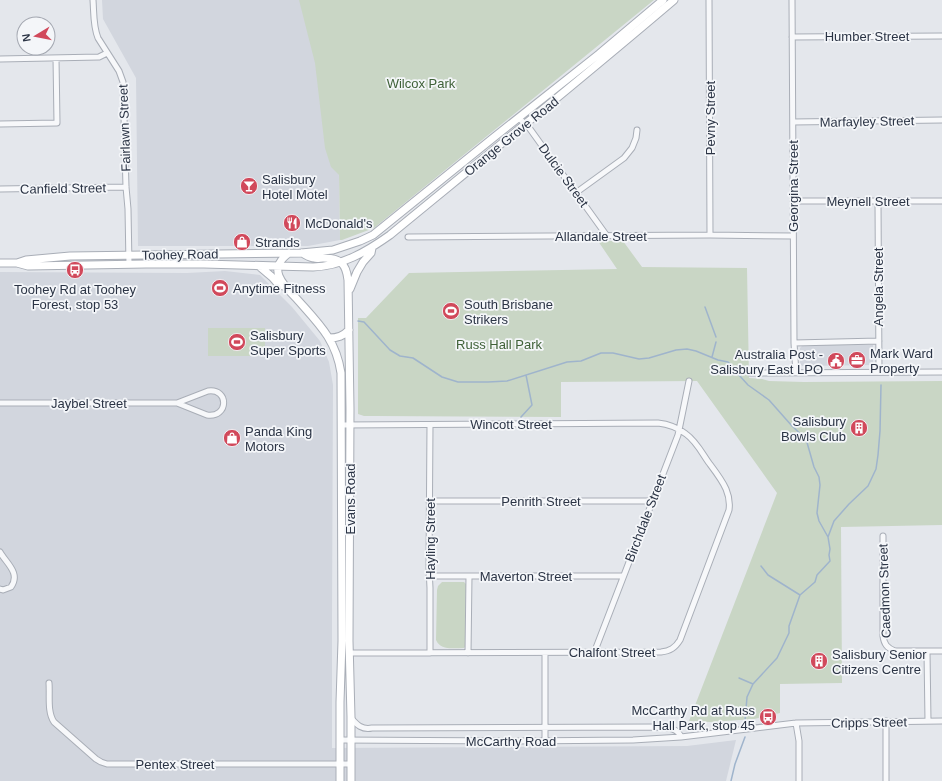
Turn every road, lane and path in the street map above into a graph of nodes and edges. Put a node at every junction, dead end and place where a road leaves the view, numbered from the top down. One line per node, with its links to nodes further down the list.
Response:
1 (93, 0): 8 (street, Fairlawn Street)
2 (663, 0): 11 (main road, Orange Grove Road)
3 (674, 0): 15 (main road, Orange Grove Road)
4 (709, 0): 23 (street, Pevny Street)
5 (792, 0): 7 (street, Georgina Street)
6 (942, 36): 7 (street, Humber Street)
7 (792, 37): 13 (street, Georgina Street)
8 (107, 54): 9 (street); 17 (street, Fairlawn Street)
9 (56, 58): 10 (street); 14 (street)
10 (0, 59)
11 (518, 118): 15 (street, Dulcie Street); 27 (main road, Orange Grove Road)
12 (942, 120): 13 (street, Marfayley Street)
13 (792, 122): 22 (street, Georgina Street)
14 (0, 124)
15 (526, 124): 19 (street, Dulcie Street); 28 (main road, Orange Grove Road)
16 (637, 130): 19 (street)
17 (126, 187): 18 (street, Canfield Street); 31 (street, Fairlawn Street)
18 (0, 189)
19 (577, 192): 24 (street, Dulcie Street)
20 (878, 201): 21 (street, Meynell Street); 22 (street, Meynell Street); 42 (street, Angela Street)
21 (942, 201)
22 (793, 202): 25 (street, Georgina Street)
23 (710, 235): 24 (street, Allandale Street); 25 (street, Allandale Street)
24 (607, 236): 26 (street, Allandale Street)
25 (794, 236): 43 (street, Georgina Street)
26 (408, 237)
27 (343, 247): 30 (main road, Toohey Road)
28 (372, 248): 32 (main road, Orange Grove Road); 39 (main road)
29 (289, 253): 30 (main road, Toohey Road); 31 (main road, Toohey Road); 37 (main road)
30 (301, 253): 32 (main road)
31 (129, 255): 34 (main road, Toohey Road); 35 (street, Fairlawn Street)
32 (342, 262): 37 (main road, Toohey Road); 39 (main road, Evans Road)
33 (0, 263): 34 (main road, Toohey Road)
34 (17, 263): 35 (main road, Toohey Road)
35 (129, 264): 36 (main road, Toohey Road)
36 (259, 266): 37 (main road, Toohey Road); 38 (main road)
37 (278, 267): 38 (main road)
38 (286, 287): 41 (main road, Evans Road)
39 (349, 292): 40 (main road, Evans Road)
40 (349, 330): 41 (main road); 52 (main road, Evans Road)
41 (329, 338): 51 (main road, Evans Road)
42 (879, 341): 43 (street); 44 (street, Angela Street)
43 (794, 343): 47 (street, Georgina Street)
44 (879, 372): 45 (street); 47 (street)
45 (942, 372)
46 (750, 373): 47 (street)
47 (796, 373)
48 (689, 381): 54 (street, Birchdale Street)
49 (0, 403): 50 (street, Jaybel Street)
50 (177, 403): 50 (street, Jaybel Street)
51 (342, 425): 52 (street, Wincott Street); 78 (main road, Evans Road)
52 (350, 425): 53 (street, Wincott Street); 65 (main road, Evans Road)
53 (430, 425): 54 (street, Wincott Street); 56 (street, Hayling Street)
54 (679, 429): 55 (street, Birchdale Street); 69 (street, Chalfont Street)
55 (652, 500): 56 (street, Penrith Street); 61 (street, Birchdale Street)
56 (429, 501): 59 (street, Hayling Street)
57 (883, 536): 64 (street, Caedmon Street)
58 (0, 552): 62 (street)
59 (430, 576): 60 (street, Maverton Street); 66 (street, Hayling Street)
60 (468, 576): 61 (street, Maverton Street); 67 (street)
61 (623, 576): 69 (street, Birchdale Street)
62 (0, 590)
63 (942, 651): 64 (street)
64 (927, 652): 73 (street)
65 (349, 653): 66 (street, Chalfont Street); 71 (main road, Evans Road)
66 (430, 653): 67 (street, Chalfont Street)
67 (468, 653): 68 (street, Chalfont Street)
68 (545, 653): 69 (street, Chalfont Street); 76 (street)
69 (594, 653)
70 (49, 683): 81 (street, Pentex Street)
71 (350, 718): 76 (street, McCarthy Road); 79 (main road, Evans Road)
72 (886, 721): 73 (street, Cripps Street); 75 (street, Cripps Street); 86 (street)
73 (928, 721): 74 (street, Cripps Street)
74 (942, 721)
75 (796, 723): 77 (street, McCarthy Road); 85 (street)
76 (545, 728): 77 (street, McCarthy Road); 80 (street)
77 (681, 737): 80 (street, McCarthy Road)
78 (340, 740): 79 (street, McCarthy Road); 81 (main road, Evans Road)
79 (351, 740): 80 (street, McCarthy Road); 82 (main road, Evans Road)
80 (545, 741)
81 (340, 764): 82 (street, Pentex Street); 83 (main road, Evans Road)
82 (350, 764): 84 (main road, Evans Road)
83 (340, 781)
84 (350, 781)
85 (799, 781)
86 (886, 781)

